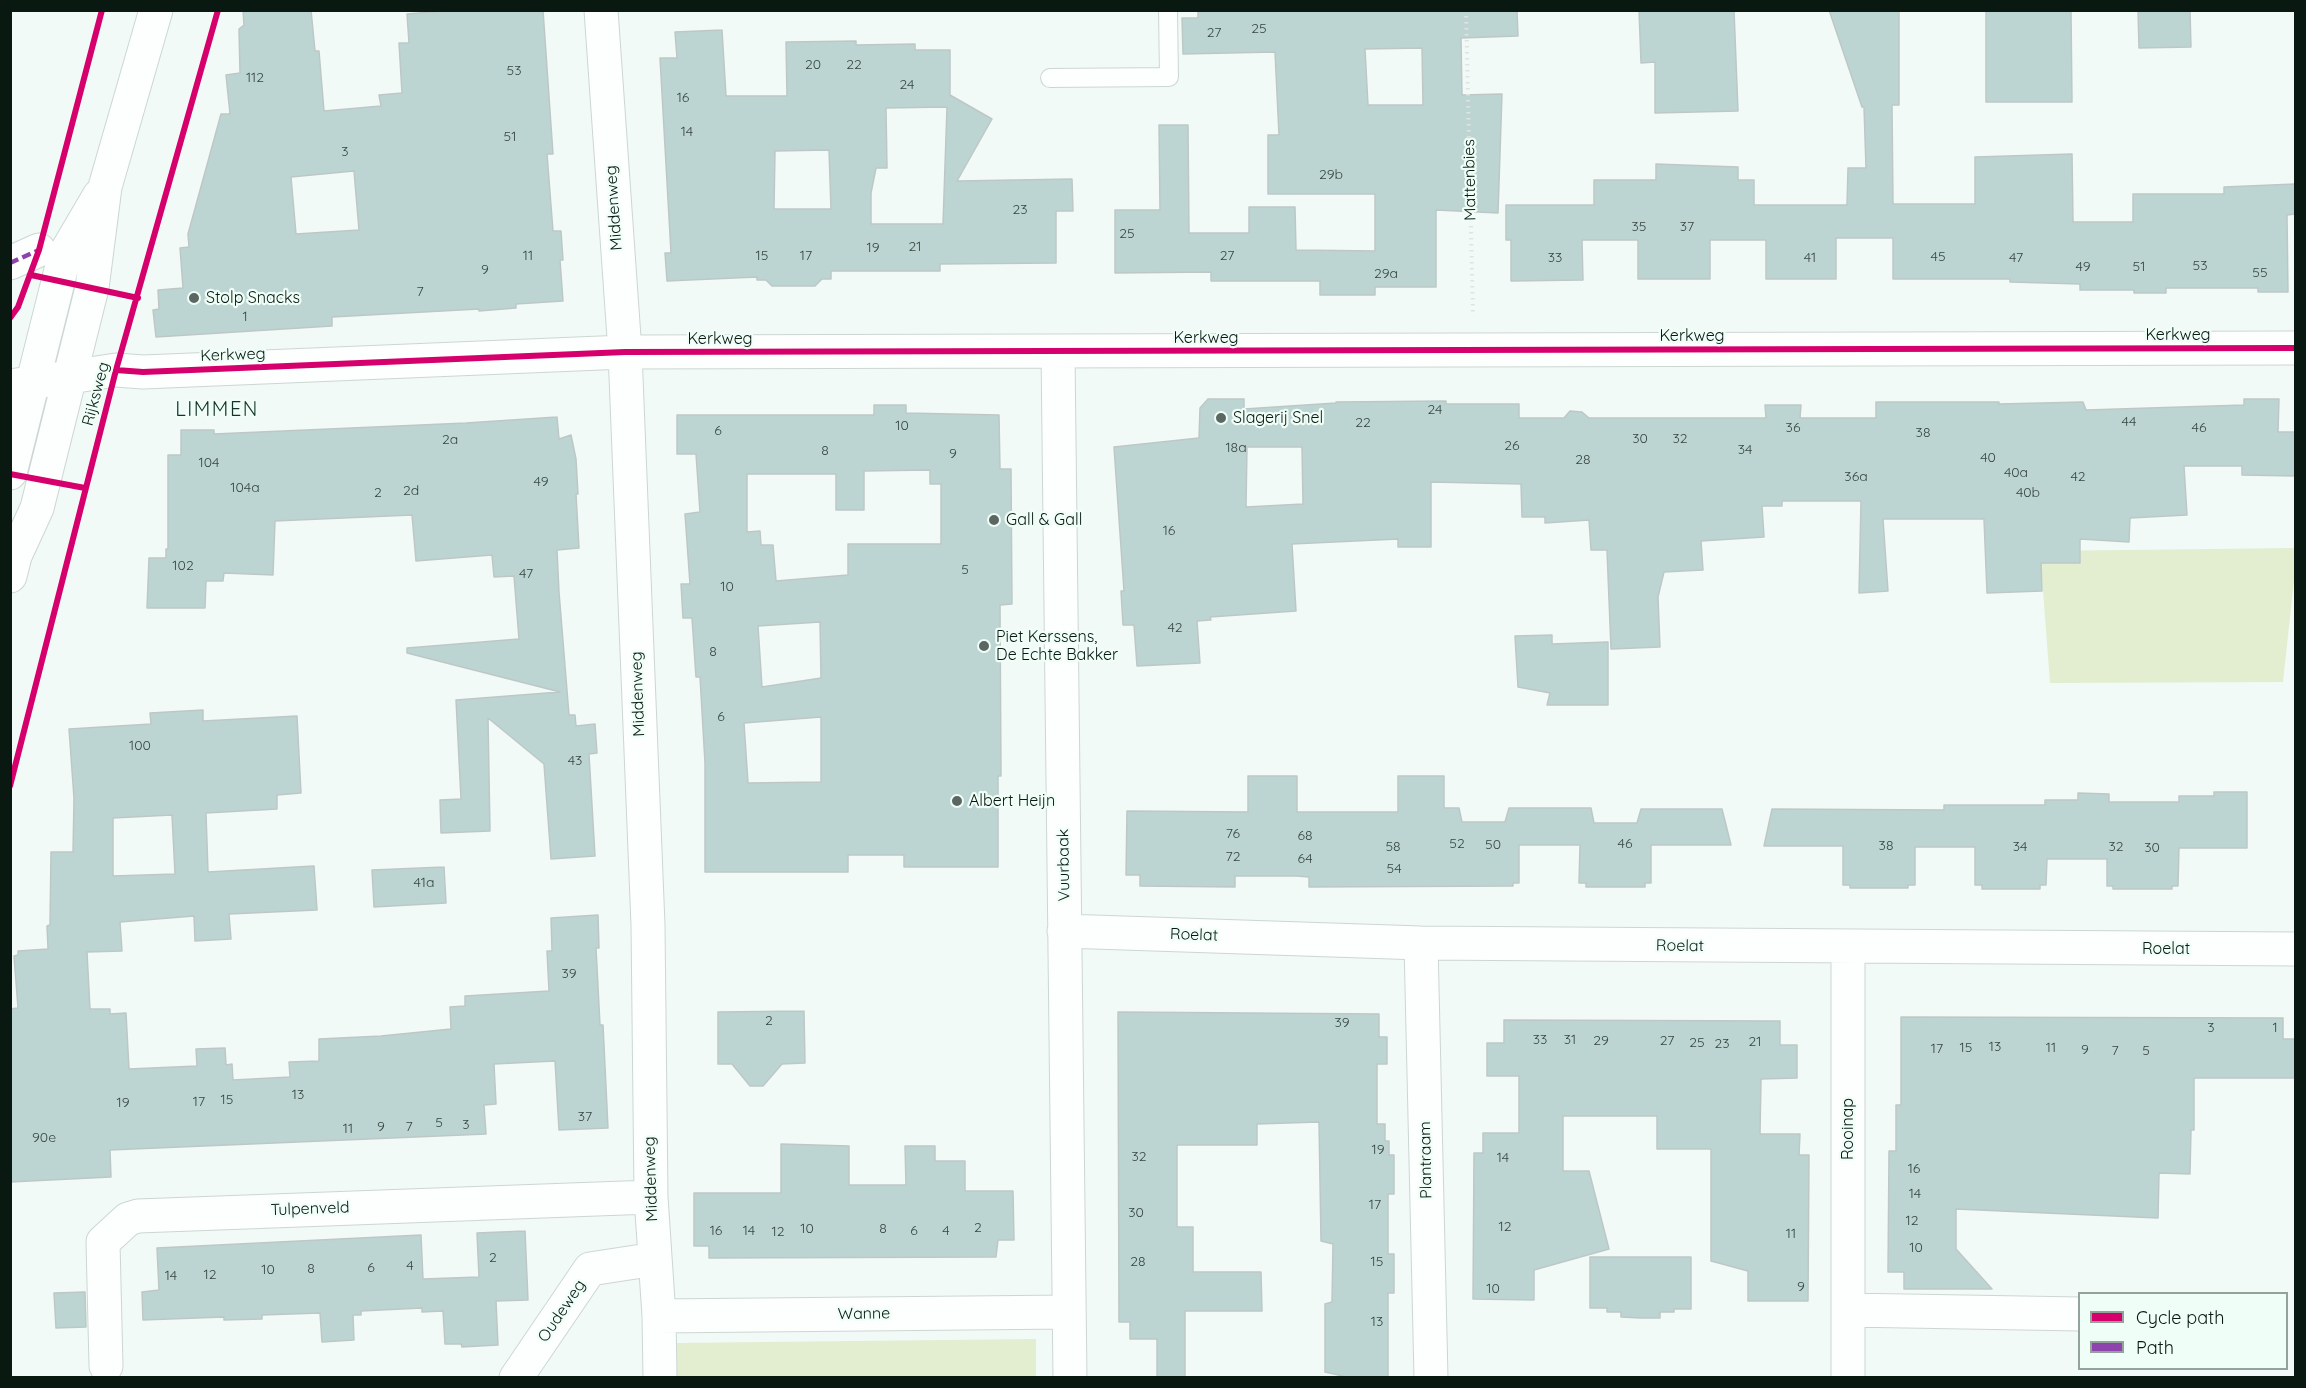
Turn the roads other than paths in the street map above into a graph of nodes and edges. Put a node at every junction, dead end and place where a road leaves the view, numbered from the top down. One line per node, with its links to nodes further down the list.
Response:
1 (156, 10): 5 (street, Rijksweg)
2 (601, 10): 7 (street, Middenweg)
3 (1168, 10): 4 (lane)
4 (1050, 78)
5 (105, 187): 9 (street, Rijksweg); 10 (street, Rijksweg)
6 (2295, 348): 8 (street, Kerkweg)
7 (625, 352): 8 (street, Kerkweg); 9 (street, Kerkweg); 17 (street, Middenweg)
8 (1058, 352): 13 (street, Vuurbaak)
9 (70, 378): 10 (street, Kerkweg); 12 (street, Rijksweg)
10 (22, 385): 11 (street, Rijksweg)
11 (10, 473)
12 (12, 554)
13 (1064, 931): 14 (street, Roelat); 20 (street, Vuurbaak)
14 (1421, 943): 15 (street, Roelat); 27 (street, Plantraam)
15 (1848, 948): 16 (street, Roelat); 19 (street, Rooinap)
16 (2295, 949)
17 (651, 1197): 18 (street, Middenweg); 23 (street, Tulpenveld)
18 (655, 1259): 22 (street, Middenweg); 24 (street, Oudeweg)
19 (1848, 1310): 21 (street); 28 (street, Rooinap)
20 (1069, 1312): 22 (street, Wanne); 26 (street, Vuurbaak)
21 (2078, 1314)
22 (659, 1316): 25 (street, Middenweg)
23 (106, 1366)
24 (516, 1377)
25 (660, 1377)
26 (1070, 1377)
27 (1431, 1377)
28 (1848, 1377)

